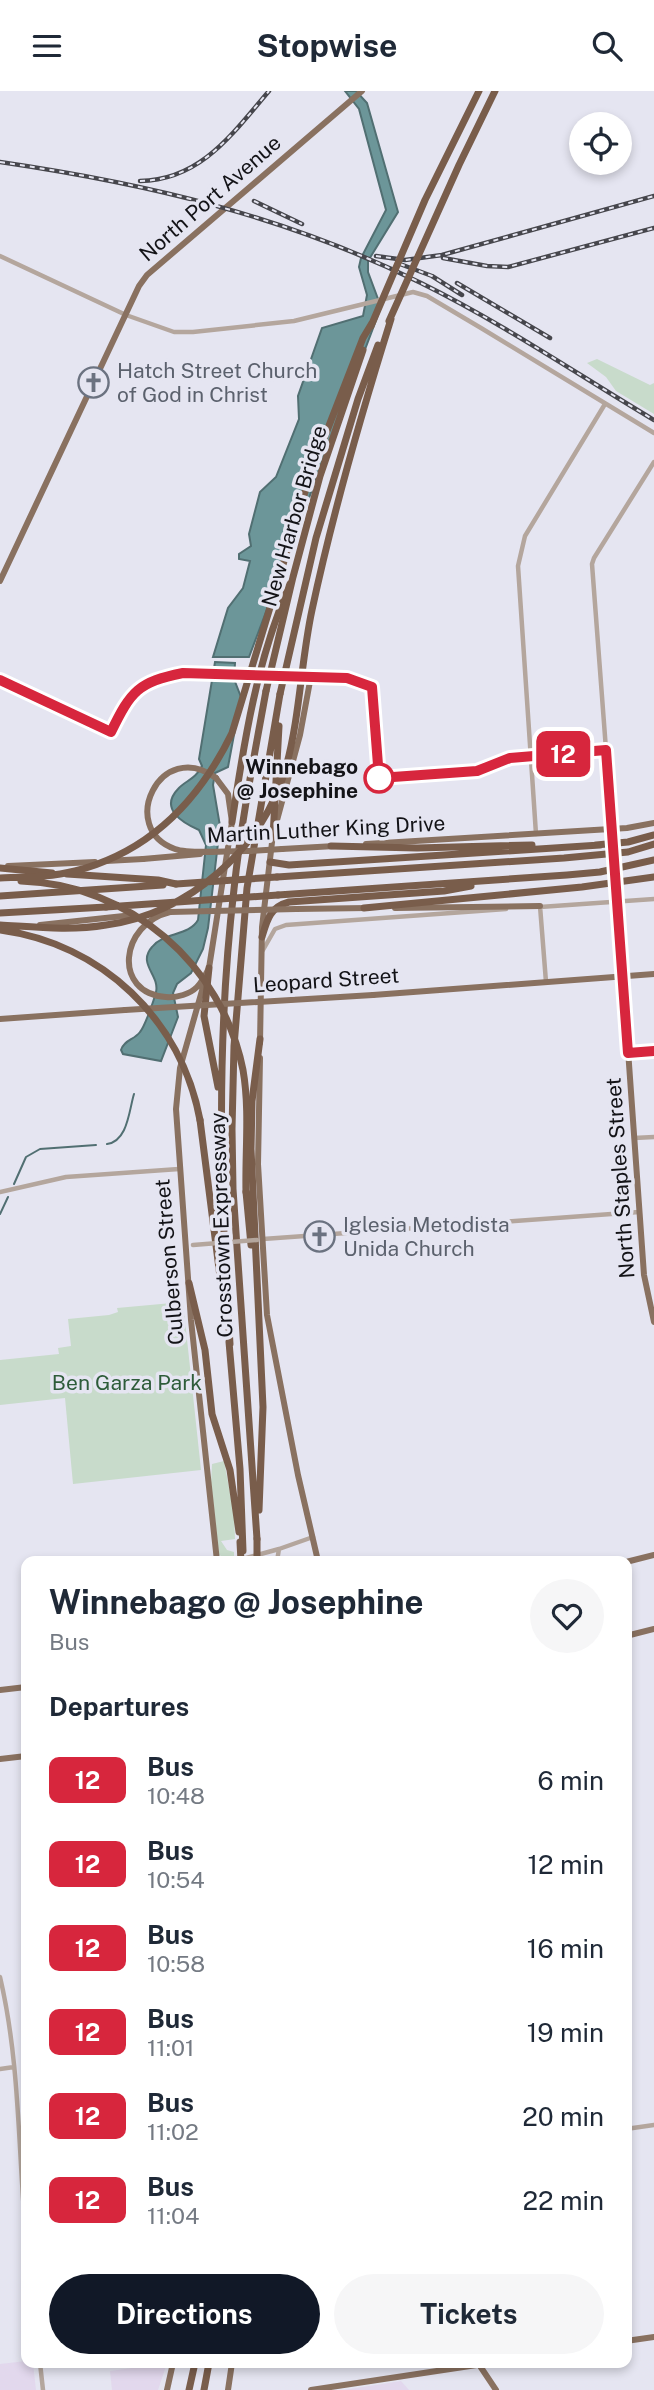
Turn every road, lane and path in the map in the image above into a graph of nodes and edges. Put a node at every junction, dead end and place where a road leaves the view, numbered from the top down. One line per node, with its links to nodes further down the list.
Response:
1 (479, 91): 7 (highway, New Harbor Bridge, bridge)
2 (495, 91): 6 (highway, New Harbor Bridge, bridge)
3 (362, 92): 5 (main road, North Port Avenue)
4 (0, 256): 5 (street)
5 (126, 316): 8 (street); 12 (main road, North Port Avenue)
6 (391, 319): 14 (highway, New Harbor Bridge, bridge); 41 (highway, bridge)
7 (372, 323): 11 (highway, New Harbor Bridge, bridge); 29 (highway, bridge)
8 (605, 404): 9 (street); 18 (street)
9 (654, 433)
10 (654, 462): 17 (street, North Staples Street)
11 (293, 577): 15 (highway, bridge); 33 (highway, New Harbor Bridge, bridge)
12 (0, 581)
13 (311, 676): 20 (main road)
14 (280, 694): 20 (highway); 32 (highway, New Harbor Bridge)
15 (232, 822): 24 (main road, bridge); 44 (main road, Culberson Street)
16 (654, 823): 17 (main road, Martin Luther King Drive)
17 (612, 832): 18 (main road, Martin Luther King Drive); 35 (main road, North Staples Street, bridge)
18 (536, 834): 23 (main road, Martin Luther King Drive)
19 (654, 835): 22 (highway)
20 (272, 837): 26 (main road)
21 (654, 844): 31 (highway, bridge)
22 (600, 845): 23 (highway); 26 (highway)
23 (331, 846): 24 (main road, Martin Luther King Drive, bridge)
24 (251, 851): 27 (main road, Martin Luther King Drive, bridge)
25 (654, 860): 30 (highway)
26 (270, 862): 42 (main road)
27 (0, 867): 31 (highway)
28 (654, 877): 38 (highway)
29 (0, 880): 61 (highway, bridge)
30 (503, 880): 40 (highway, bridge); 42 (highway)
31 (146, 883): 34 (highway)
32 (247, 888): 63 (highway, Crosstown Expressway)
33 (233, 891): 50 (highway, Crosstown Expressway)
34 (0, 896)
35 (617, 899): 36 (street); 37 (street); 46 (main road, North Staples Street)
36 (654, 899)
37 (541, 907): 38 (main road); 43 (street); 47 (street)
38 (364, 908): 39 (main road, bridge)
39 (170, 912): 41 (main road); 44 (main road)
40 (0, 913)
41 (0, 929): 60 (highway, bridge)
42 (262, 937): 43 (main road)
43 (262, 954): 49 (main road)
44 (209, 968): 50 (highway); 53 (main road, Culberson Street)
45 (654, 974): 46 (main road, Leopard Street)
46 (622, 977): 47 (main road, Leopard Street); 52 (main road, North Staples Street)
47 (546, 982): 48 (main road, Leopard Street, bridge)
48 (0, 1019)
49 (260, 1039): 56 (main road); 61 (highway)
50 (221, 1105): 60 (highway, Crosstown Expressway)
51 (654, 1137): 52 (street)
52 (634, 1138): 55 (main road, North Staples Street)
53 (179, 1169): 54 (street); 57 (main road, Culberson Street)
54 (0, 1192)
55 (639, 1212): 56 (street); 59 (main road, North Staples Street)
56 (259, 1240): 57 (street, bridge); 62 (main road)
57 (189, 1245): 58 (main road, Culberson Street)
58 (189, 1283): 64 (highway); 67 (main road, Culberson Street)
59 (654, 1322)
60 (230, 1345): 64 (highway)
61 (261, 1379): 63 (highway)
62 (313, 1537): 65 (street); 72 (main road)
63 (257, 1539): 70 (highway, Crosstown Expressway, bridge)
64 (242, 1540): 68 (highway, bridge)
65 (279, 1549): 69 (street); 71 (street)
66 (654, 1555): 73 (main road)
67 (218, 1556)
68 (242, 1556)
69 (253, 1556)
70 (257, 1556)
71 (278, 1556)
72 (317, 1556)
73 (632, 1560)
74 (654, 1629): 75 (main road)
75 (632, 1634)
76 (21, 1687): 77 (main road)
77 (0, 1689)
78 (21, 1757): 79 (main road)
79 (0, 1759)
80 (0, 1976): 81 (street)
81 (14, 2067): 82 (street); 85 (street)
82 (0, 2069)
83 (654, 2125): 84 (street)
84 (632, 2128)
85 (21, 2166)
86 (654, 2337): 87 (main road)
87 (632, 2340)
88 (41, 2368): 96 (street)
89 (172, 2368): 97 (main road)
90 (194, 2368): 95 (highway)
91 (208, 2368): 98 (highway)
92 (231, 2368): 99 (main road)
93 (447, 2368): 100 (main road)
94 (481, 2368): 101 (main road)
95 (190, 2386)
96 (43, 2390)
97 (167, 2390)
98 (204, 2390)
99 (228, 2390)
100 (311, 2390)
101 (496, 2390)

